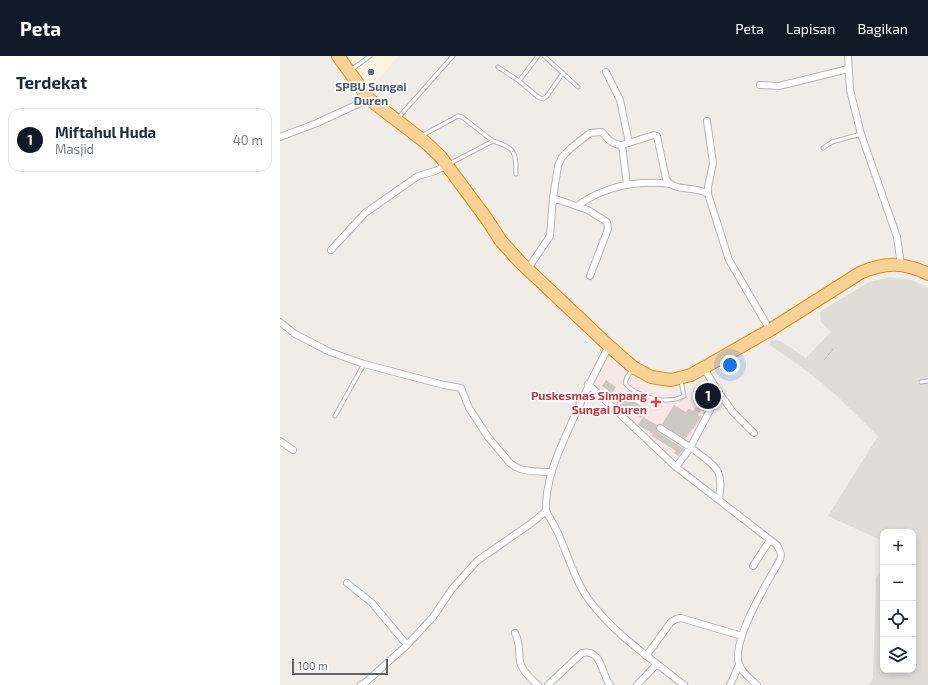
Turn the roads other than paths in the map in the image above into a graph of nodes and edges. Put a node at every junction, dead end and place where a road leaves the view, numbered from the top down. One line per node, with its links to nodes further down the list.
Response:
1 (338, 56): 9 (highway)
2 (370, 56): 9 (lane)
3 (453, 56): 16 (lane)
4 (538, 56): 12 (lane)
5 (544, 56): 11 (lane)
6 (848, 56): 8 (street)
7 (498, 67): 12 (lane)
8 (848, 69): 13 (street); 18 (street)
9 (349, 72): 15 (highway)
10 (606, 72): 22 (street)
11 (563, 73): 12 (lane); 14 (lane)
12 (519, 81)
13 (760, 85)
14 (578, 87)
15 (369, 99): 16 (highway); 19 (street)
16 (396, 120): 20 (highway)
17 (707, 121): 29 (street)
18 (861, 134): 24 (lane); 33 (street)
19 (280, 137)
20 (419, 137): 21 (lane); 25 (highway)
21 (493, 141): 25 (lane); 26 (lane)
22 (629, 143): 23 (street); 27 (street)
23 (622, 145): 28 (street); 30 (street)
24 (823, 148)
25 (447, 165): 32 (street); 34 (highway)
26 (516, 174)
27 (671, 184): 28 (street); 29 (street)
28 (627, 185): 31 (street)
29 (708, 194): 38 (street)
30 (553, 198): 31 (street); 34 (street)
31 (577, 206): 36 (street)
32 (331, 250)
33 (901, 265): 35 (highway); 38 (highway)
34 (527, 270): 39 (highway)
35 (928, 274)
36 (590, 276)
37 (280, 322): 40 (street)
38 (770, 330): 42 (highway)
39 (609, 346): 41 (highway); 46 (street)
40 (364, 364): 48 (lane); 55 (street)
41 (633, 367): 43 (highway); 43 (lane)
42 (704, 368): 43 (highway); 47 (street)
43 (680, 378)
44 (928, 381): 45 (lane)
45 (921, 382)
46 (588, 384): 54 (street); 55 (street)
47 (719, 393): 50 (street); 52 (street)
48 (335, 416)
49 (660, 428): 52 (street)
50 (754, 433)
51 (280, 441): 53 (street)
52 (690, 448): 54 (street); 56 (street)
53 (293, 450)
54 (676, 467): 56 (street)
55 (552, 472): 57 (street)
56 (719, 500): 58 (street)
57 (546, 511): 63 (street); 64 (street)
58 (770, 540): 59 (street); 62 (street)
59 (753, 566)
60 (348, 583): 63 (street)
61 (515, 633): 68 (street)
62 (742, 636): 64 (street); 66 (street)
63 (407, 645): 67 (street)
64 (646, 656): 65 (street)
65 (657, 664): 71 (street); 72 (street)
66 (739, 665): 73 (street); 74 (street)
67 (361, 685)
68 (538, 685)
69 (548, 685): 70 (street)
70 (610, 685)
71 (637, 685)
72 (684, 685)
73 (730, 685)
74 (757, 685)

